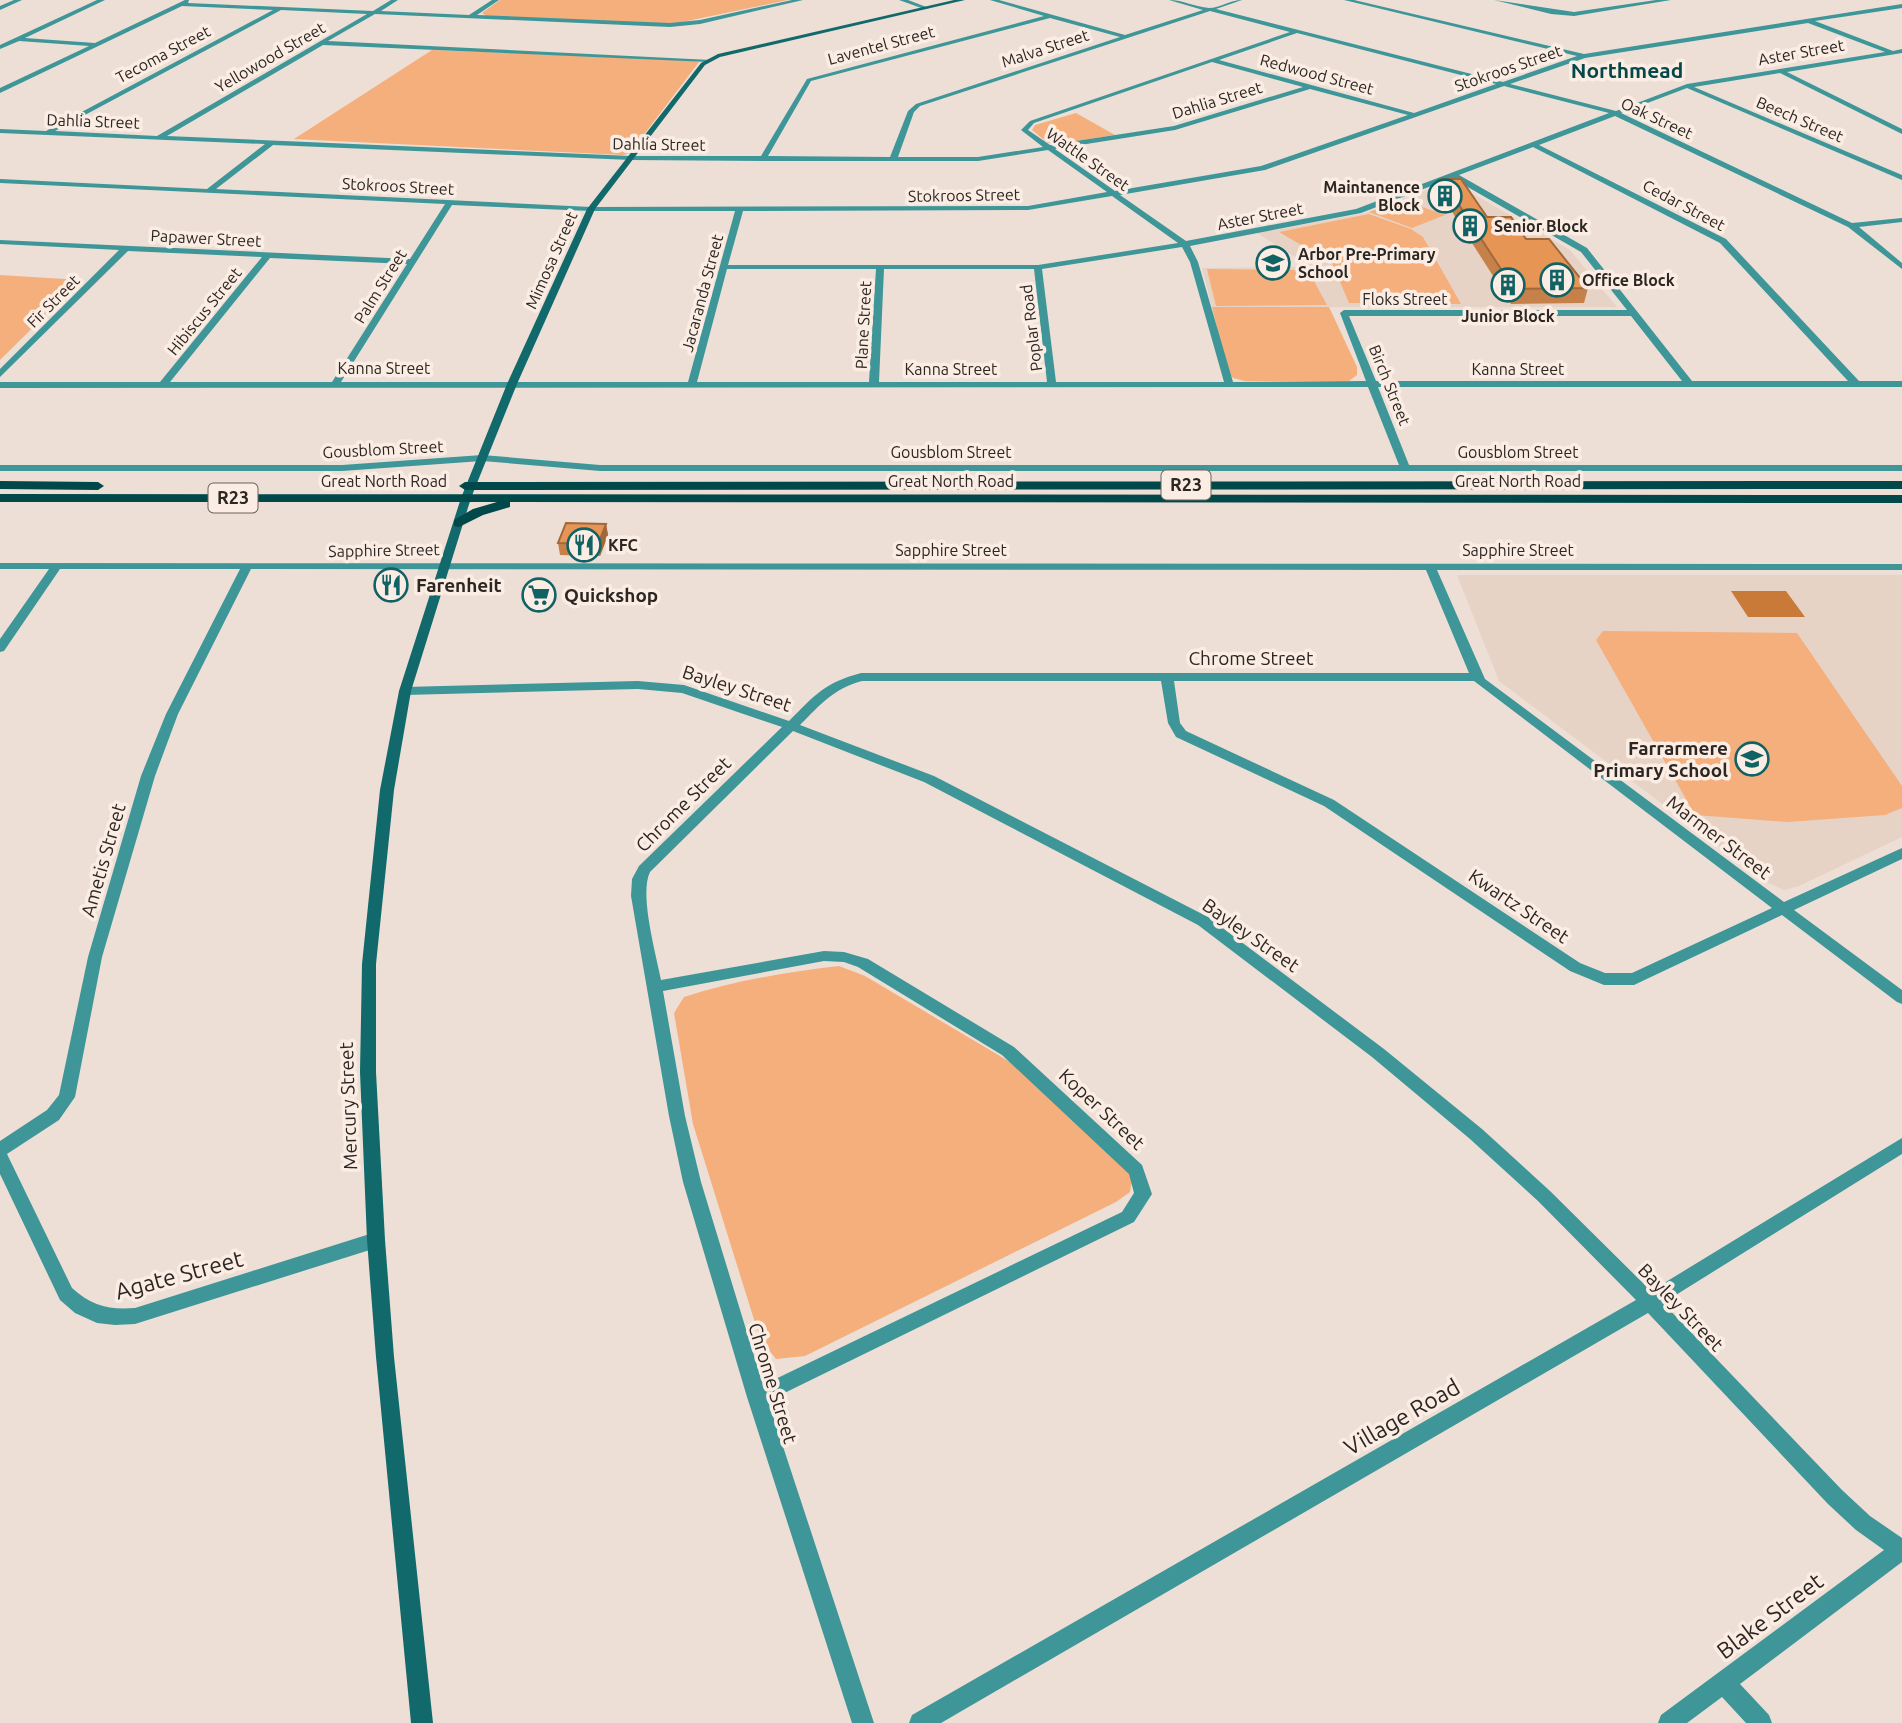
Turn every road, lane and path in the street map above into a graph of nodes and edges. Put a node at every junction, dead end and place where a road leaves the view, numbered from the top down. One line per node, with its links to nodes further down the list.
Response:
1 (19, 0): 18 (street)
2 (102, 0): 28 (street)
3 (188, 0): 16 (street)
4 (295, 0): 19 (street, Tecoma Street)
5 (395, 0): 22 (street, Yellowood Street)
6 (496, 0): 23 (street)
7 (800, 0): 23 (street)
8 (902, 0): 20 (street)
9 (962, 0): 20 (street)
10 (993, 0): 24 (street)
11 (1172, 0): 21 (street, Oak Street)
12 (1239, 0): 21 (street, Malva Street)
13 (1347, 0): 34 (street)
14 (1497, 0): 15 (street)
15 (1668, 0)
16 (180, 4): 19 (street); 30 (street)
17 (1902, 6): 25 (street, Stokroos Street)
18 (0, 8)
19 (280, 8): 22 (street); 47 (street, Tecoma Street)
20 (926, 8): 36 (street)
21 (1209, 10): 26 (street, Oak Street); 27 (street, Malva Street)
22 (375, 12): 23 (street); 29 (street, Yellowood Street)
23 (471, 16)
24 (1050, 16): 27 (street); 53 (street, Laventel Street)
25 (1807, 21): 32 (street); 34 (street, Stokroos Street)
26 (1296, 32): 37 (street, Wattle Street); 39 (street, Oak Street)
27 (1125, 37): 54 (street, Malva Street)
28 (18, 38): 30 (street); 31 (street)
29 (323, 43): 36 (street); 48 (street, Yellowood Street)
30 (96, 45): 42 (street)
31 (0, 47)
32 (1890, 51): 33 (street, Aster Street); 35 (street); 38 (street, Aster Street)
33 (1902, 51)
34 (1584, 56): 39 (street, Stokroos Street)
35 (1902, 59)
36 (708, 60): 52 (street, Mimosa Street)
37 (1211, 60): 41 (street, Redwood Street); 51 (street, Wattle Street)
38 (1779, 70): 40 (street, Aster Street); 46 (street)
39 (1506, 84): 43 (street, Oak Street); 44 (street, Stokroos Street)
40 (1687, 86): 43 (street, Aster Street); 56 (street, Beech Street)
41 (1309, 87): 44 (street, Redwood Street); 51 (street, Dahlia Street)
42 (0, 91)
43 (1613, 113): 50 (street, Aster Street); 64 (street, Oak Street)
44 (1415, 115): 59 (street, Stokroos Street)
45 (0, 131): 47 (street, Dahlia Street)
46 (1902, 132)
47 (45, 133): 48 (street, Dahlia Street)
48 (158, 138): 49 (street, Dahlia Street)
49 (271, 143): 52 (street, Dahlia Street); 58 (street)
50 (1533, 144): 55 (street, Aster Street); 82 (street, Cedar Street)
51 (1048, 149): 54 (street, Dahlia Street); 59 (street, Wattle Street)
52 (631, 158): 53 (street, Dahlia Street); 61 (street, Mimosa Street)
53 (763, 159): 54 (street, Dahlia Street)
54 (893, 159)
55 (1453, 175): 66 (street, Aster Street); 75 (street)
56 (1902, 178)
57 (0, 181): 58 (street, Stokroos Street)
58 (207, 192): 60 (street, Stokroos Street)
59 (1114, 194): 62 (street, Stokroos Street); 66 (street, Wattle Street)
60 (450, 202): 61 (street, Stokroos Street); 69 (street, Palm Street)
61 (592, 209): 62 (street, Stokroos Street); 78 (street, Mimosa Street)
62 (739, 210): 70 (street, Jacaranda Street)
63 (1902, 220): 64 (street)
64 (1851, 225): 73 (street, Oak Street)
65 (0, 242): 67 (street, Papawer Street)
66 (1185, 244): 72 (street, Aster Street); 80 (street)
67 (127, 248): 68 (street, Papawer Street); 76 (street, Fir Street)
68 (268, 255): 69 (street, Papawer Street); 85 (street, Hibiscus Street)
69 (412, 262): 77 (street, Palm Street)
70 (725, 267): 71 (street, Aster Street); 79 (street, Jacaranda Street)
71 (880, 267): 72 (street, Aster Street); 86 (street, Plane Street)
72 (1038, 267): 87 (street, Poplar Road)
73 (1902, 267)
74 (1344, 313): 75 (street, Floks Street); 88 (street, Birch Street)
75 (1635, 313): 81 (street)
76 (0, 374)
77 (335, 384): 78 (street, Kanna Street); 85 (street, Kanna Street)
78 (512, 384): 79 (street, Kanna Street); 89 (street, Mimosa Street)
79 (692, 384): 86 (street, Kanna Street)
80 (1229, 384): 87 (street, Kanna Street); 88 (street, Kanna Street)
81 (1689, 384): 82 (street, Kanna Street); 88 (street, Kanna Street)
82 (1856, 384): 83 (street, Kanna Street)
83 (1902, 384)
84 (0, 385): 85 (street, Kanna Street)
85 (163, 385)
86 (874, 385): 87 (street, Kanna Street)
87 (1052, 385)
88 (1374, 385): 91 (street, Birch Street)
89 (482, 458): 90 (street, Gousblom Street); 91 (street, Gousblom Street); 96 (street, Mimosa Street)
90 (0, 468)
91 (1405, 468): 92 (street, Gousblom Street)
92 (1902, 468)
93 (0, 485): 96 (main road, Great North Road / R23)
94 (1902, 485): 95 (main road, Great North Road / R23)
95 (1096, 491): 96 (main road, Great North Road / R23); 98 (main road, Great North Road / R23); 99 (main road, Great North Road / R23)
96 (468, 492): 97 (main road, Great North Road / R23); 98 (main road, Great North Road / R23); 100 (street, Mercury Street)
97 (0, 498)
98 (543, 498): 100 (main road)
99 (1902, 499)
100 (459, 523): 101 (street, Mercury Street)
101 (446, 565): 104 (street, Sapphire Street); 106 (street, Sapphire Street); 110 (street, Mercury Street)
102 (0, 566): 103 (street, Sapphire Street)
103 (57, 566): 106 (street, Sapphire Street); 107 (street)
104 (1430, 566): 105 (street, Sapphire Street); 109 (street, Marmer Street)
105 (1902, 566)
106 (247, 567): 117 (street, Ametis Street)
107 (0, 649)
108 (1167, 677): 109 (street, Chrome Street); 111 (street, Chrome Street); 113 (street, Kwartz Street)
109 (1477, 677): 113 (street, Marmer Street)
110 (405, 691): 111 (street, Bayley Street); 119 (street, Mercury Street)
111 (791, 726): 114 (street, Chrome Street); 120 (street, Bayley Street)
112 (1902, 853): 113 (street, Kwartz Street)
113 (1784, 909): 115 (street, Marmer Street)
114 (655, 987): 121 (street, Chrome Street); 121 (street, Koper Street)
115 (1902, 998)
116 (1902, 1145): 120 (street, Village Road)
117 (0, 1150)
118 (0, 1156): 119 (street, Agate Street)
119 (376, 1240): 124 (street, Mercury Street)
120 (1650, 1302): 122 (street, Bayley Street); 126 (street, Village Road)
121 (757, 1397): 125 (street, Chrome Street)
122 (1902, 1550): 123 (street, Blake Street)
123 (1725, 1684): 127 (street, Blake Street); 128 (street)
124 (422, 1723)
125 (863, 1723)
126 (920, 1723)
127 (1669, 1723)
128 (1761, 1723)

